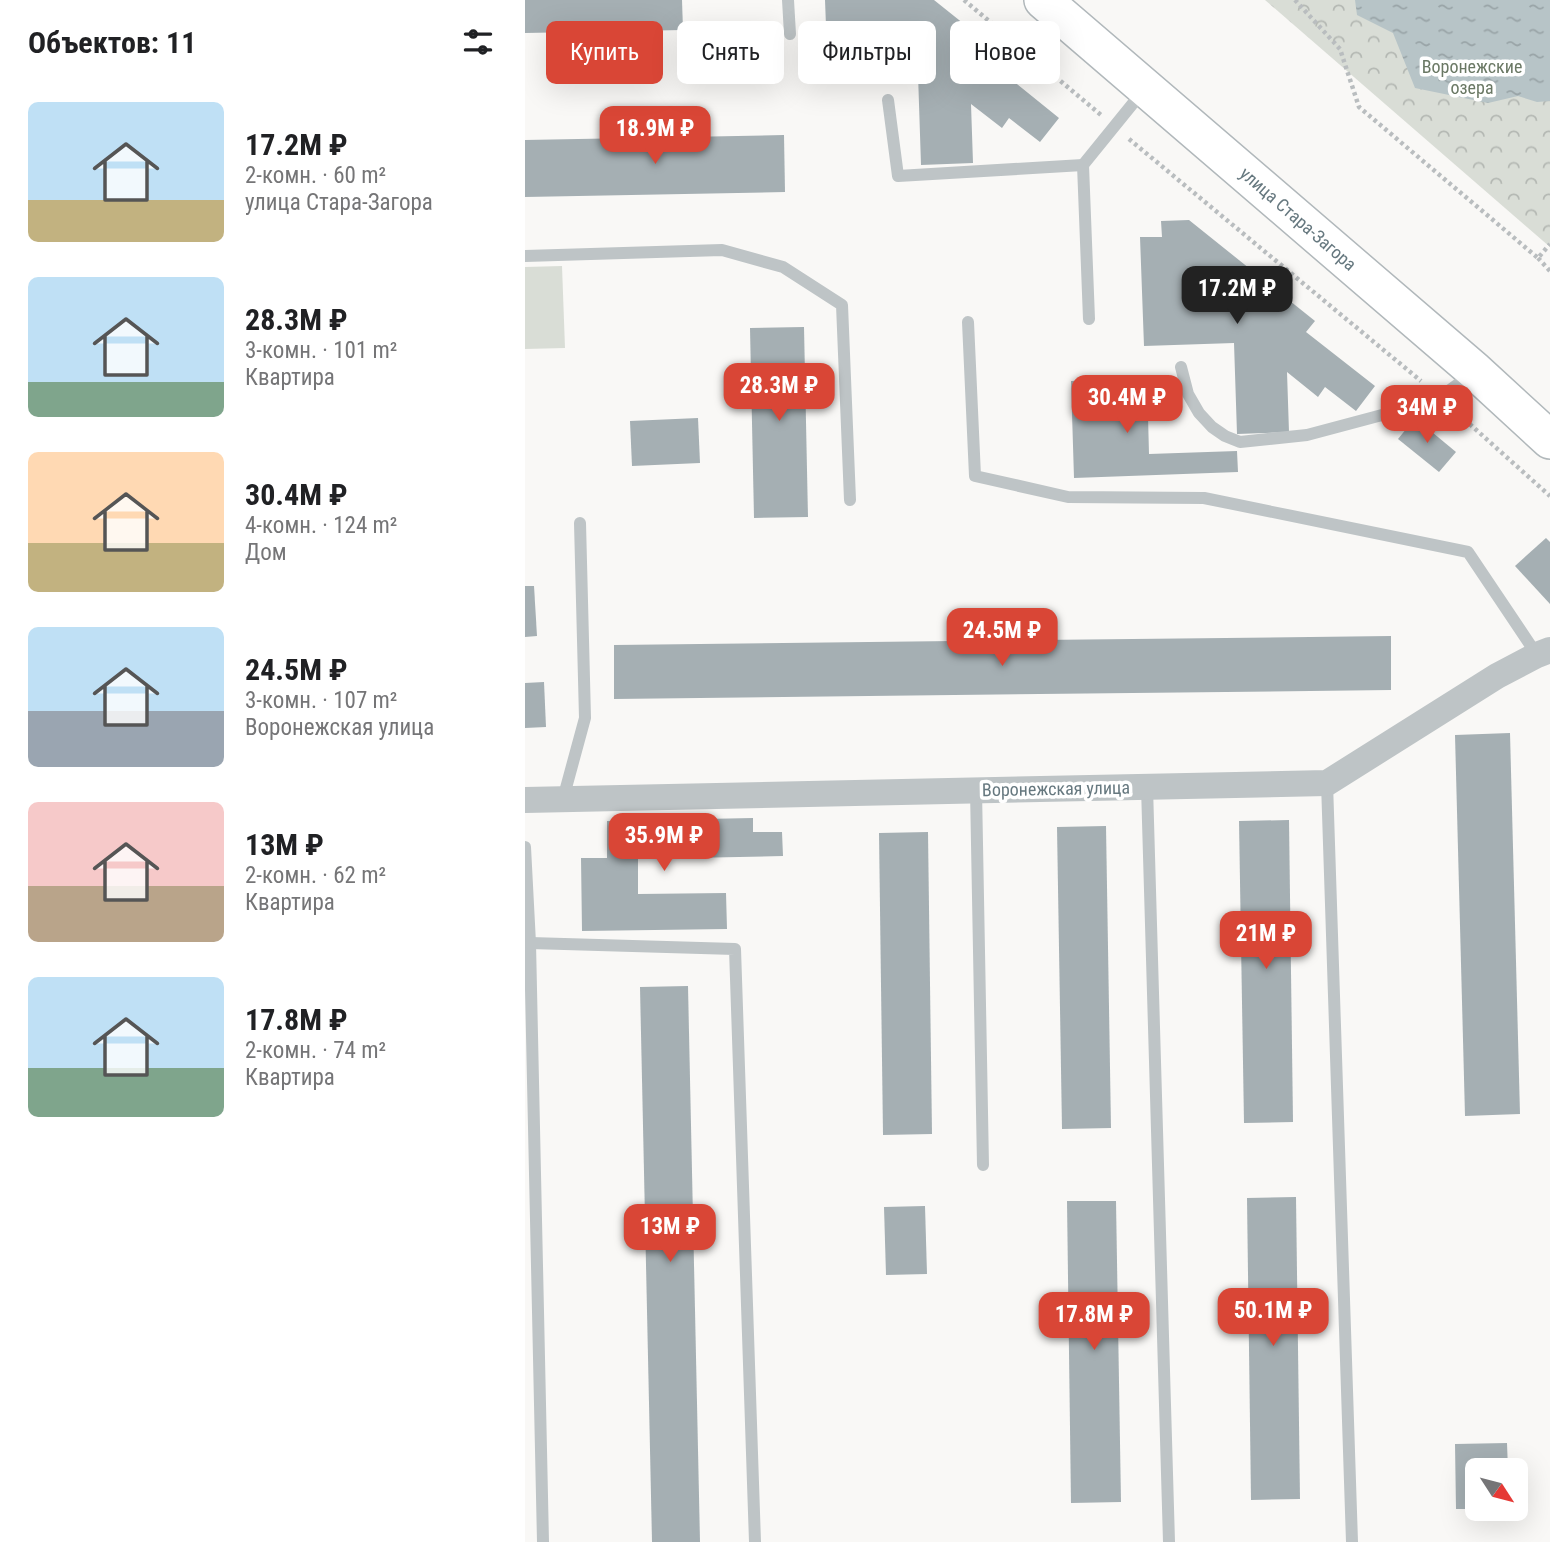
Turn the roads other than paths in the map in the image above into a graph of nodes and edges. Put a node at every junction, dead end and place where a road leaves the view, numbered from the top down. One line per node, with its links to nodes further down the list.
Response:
1 (788, 0): 3 (lane)
2 (1043, 0): 4 (main road, улица Стара-Загора)
3 (790, 34)
4 (1146, 88): 6 (lane); 11 (main road, улица Стара-Загора)
5 (888, 100): 6 (lane)
6 (1083, 165): 8 (lane)
7 (525, 256): 13 (lane)
8 (1089, 318)
9 (968, 322): 15 (lane)
10 (1181, 367): 11 (lane)
11 (1475, 372): 12 (main road, улица Стара-Загора)
12 (1550, 440)
13 (850, 500)
14 (580, 523): 19 (lane)
15 (1543, 652): 16 (street)
16 (1327, 783): 17 (street, Воронежская улица); 27 (lane)
17 (1147, 787): 18 (street, Воронежская улица); 26 (lane)
18 (975, 790): 19 (street, Воронежская улица); 23 (lane)
19 (563, 799): 20 (street, Воронежская улица)
20 (525, 800)
21 (525, 847): 22 (lane)
22 (530, 943): 24 (lane); 25 (lane)
23 (983, 1165)
24 (543, 1542)
25 (755, 1542)
26 (1169, 1542)
27 (1352, 1542)

